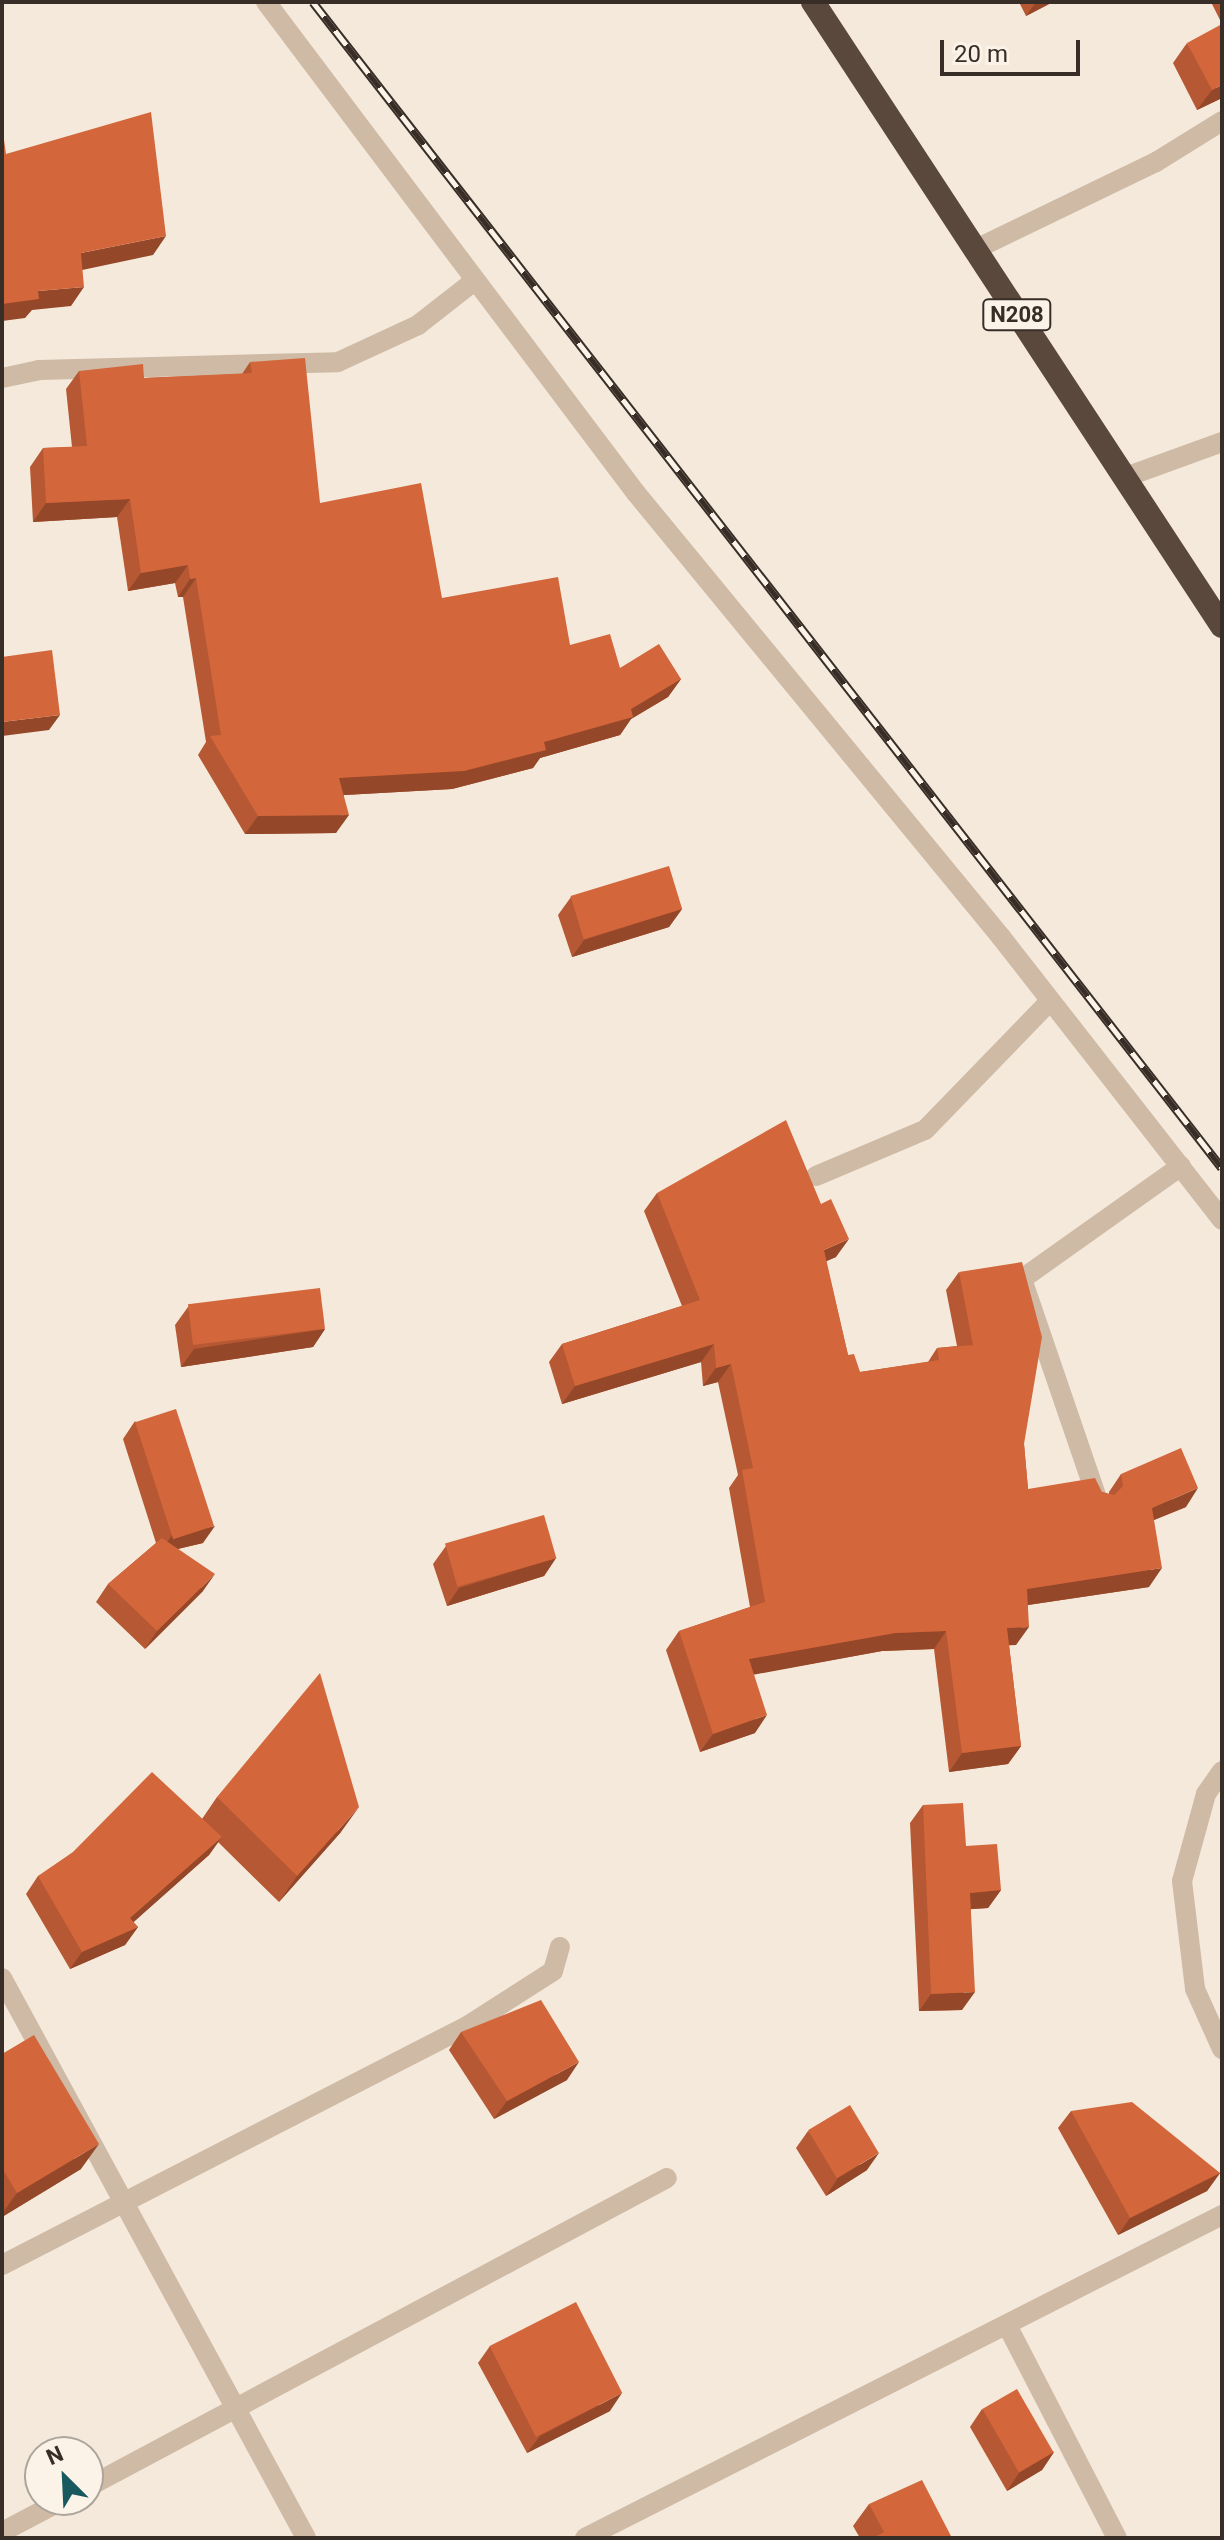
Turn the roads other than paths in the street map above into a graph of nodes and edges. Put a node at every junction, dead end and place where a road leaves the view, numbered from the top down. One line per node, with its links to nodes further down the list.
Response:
1 (266, 2): 5 (street)
2 (813, 2): 4 (highway, N208)
3 (1222, 121): 4 (street)
4 (974, 250): 8 (highway, N208)
5 (473, 282): 6 (street); 10 (street)
6 (2, 378)
7 (1222, 442): 8 (street)
8 (1123, 478): 9 (highway, N208)
9 (1222, 626)
10 (1050, 1001): 11 (street); 12 (street)
11 (1181, 1166): 13 (street); 14 (street)
12 (816, 1176)
13 (1222, 1220)
14 (1098, 1501)
15 (1222, 1771): 18 (street)
16 (560, 1947): 20 (street)
17 (2, 1978): 20 (street)
18 (1222, 2049)
19 (667, 2178): 24 (street)
20 (125, 2199): 22 (street); 24 (street)
21 (1222, 2215): 23 (street)
22 (2, 2265)
23 (1008, 2327): 29 (street); 30 (street)
24 (234, 2410): 25 (street); 28 (street)
25 (104, 2479)
26 (32, 2516): 27 (street)
27 (2, 2532)
28 (306, 2538)
29 (585, 2538)
30 (1117, 2538)

